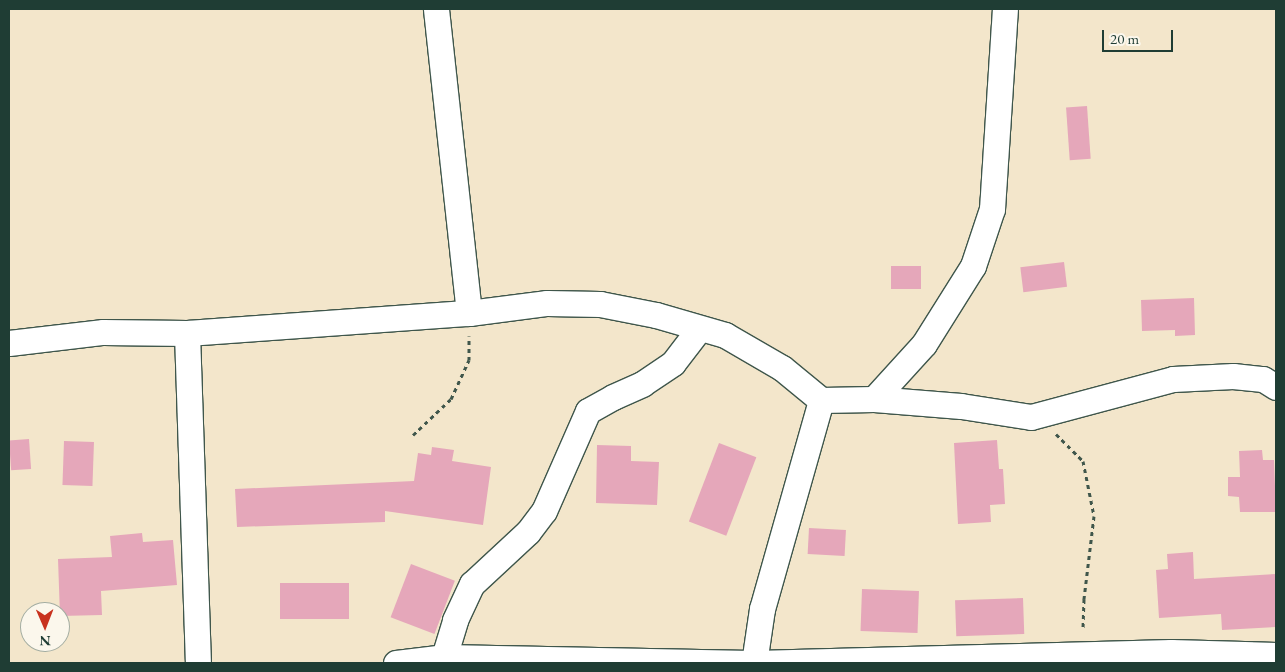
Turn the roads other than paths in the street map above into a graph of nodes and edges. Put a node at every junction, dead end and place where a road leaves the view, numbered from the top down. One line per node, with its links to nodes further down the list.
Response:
1 (436, 9): 3 (street)
2 (1005, 9): 8 (street)
3 (468, 313): 4 (street); 5 (street)
4 (699, 329): 9 (street); 11 (street)
5 (187, 333): 6 (street); 12 (street)
6 (9, 343)
7 (1276, 387): 8 (street)
8 (874, 399): 9 (street)
9 (821, 400): 14 (street)
10 (1276, 655): 14 (street)
11 (444, 657): 13 (street); 14 (street)
12 (198, 663)
13 (396, 663)
14 (754, 663)

